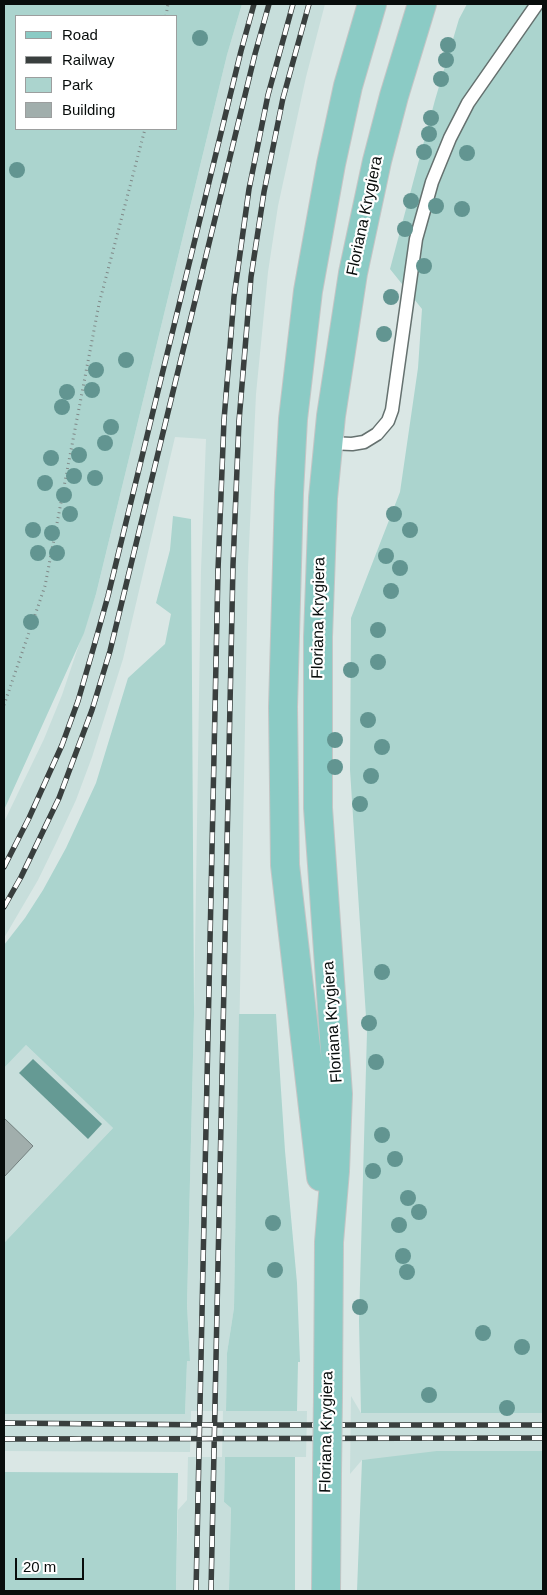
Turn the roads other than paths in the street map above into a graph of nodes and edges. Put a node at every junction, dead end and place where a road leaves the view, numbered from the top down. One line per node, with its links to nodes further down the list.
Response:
1 (372, 4): 5 (main road, Floriana Krygiera)
2 (422, 4): 4 (main road, Floriana Krygiera)
3 (537, 4): 4 (lane)
4 (328, 443): 5 (main road, Floriana Krygiera)
5 (328, 1242): 6 (main road, Floriana Krygiera, bridge)
6 (326, 1591)

